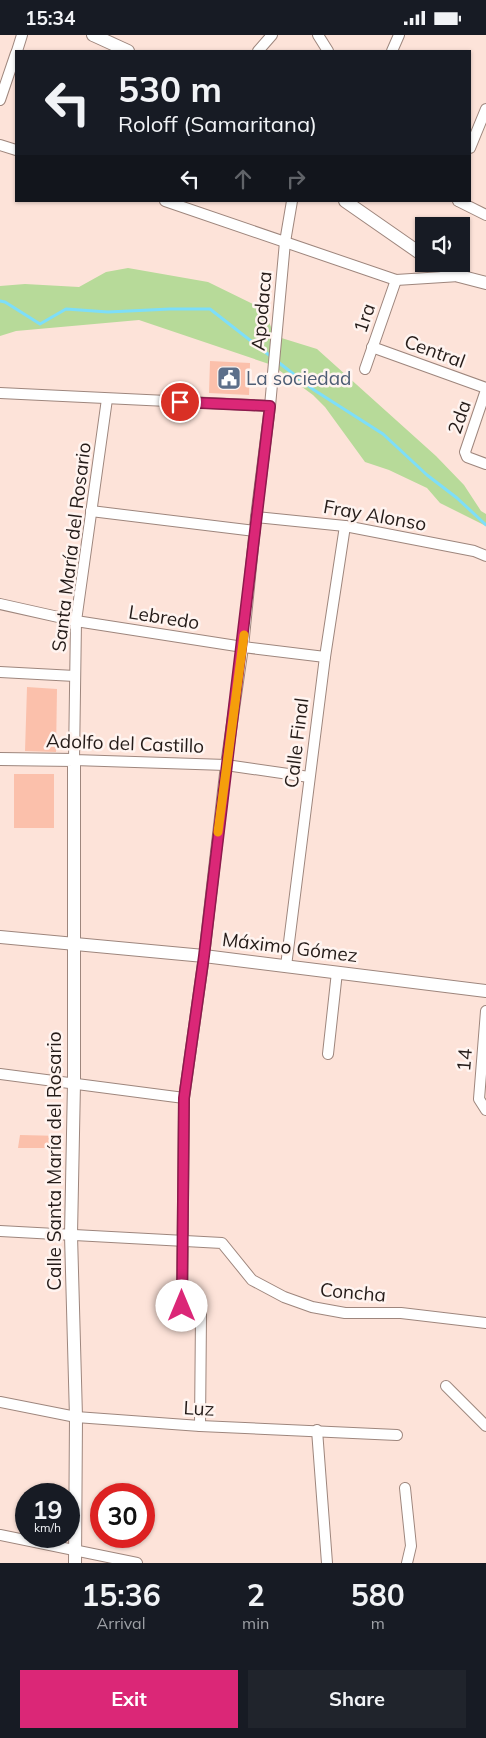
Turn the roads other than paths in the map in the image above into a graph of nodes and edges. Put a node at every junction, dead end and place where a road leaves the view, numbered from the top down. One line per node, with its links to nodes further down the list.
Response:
1 (22, 35): 6 (street)
2 (93, 35): 7 (street)
3 (272, 35): 8 (street)
4 (318, 35): 9 (street)
5 (399, 35): 10 (street)
6 (17, 50)
7 (126, 50)
8 (259, 50)
9 (327, 50)
10 (392, 50)
11 (15, 55): 12 (street)
12 (0, 100)
13 (486, 109): 15 (street)
14 (0, 145): 16 (street)
15 (471, 146)
16 (15, 150)
17 (168, 202): 22 (street)
18 (292, 202): 22 (street, Apodaca)
19 (346, 202): 23 (street)
20 (460, 202): 21 (street)
21 (486, 215)
22 (285, 242): 26 (street); 33 (street, Apodaca)
23 (415, 250)
24 (451, 272): 25 (street)
25 (458, 276): 26 (street); 27 (street)
26 (396, 279): 28 (street, 1ra)
27 (486, 283)
28 (372, 347): 29 (street, 1ra); 30 (street, Central)
29 (365, 369)
30 (486, 389): 34 (street, 2da)
31 (0, 393): 32 (street)
32 (107, 399): 33 (street); 35 (street, Santa María del Rosario)
33 (270, 406): 36 (street, Apodaca)
34 (486, 465)
35 (91, 511): 38 (street); 41 (street, Santa María del Rosario)
36 (256, 517): 37 (street, Fray Alonso); 38 (street, Apodaca)
37 (345, 526): 39 (street, Fray Alonso); 43 (street, Calle Final)
38 (255, 531): 42 (street, Apodaca)
39 (486, 557)
40 (0, 604): 41 (street, Lebredo)
41 (76, 621): 42 (street, Lebredo); 45 (street, Santa María del Rosario)
42 (243, 647): 43 (street, Lebredo); 48 (street, Apodaca)
43 (325, 657): 49 (street, Calle Final)
44 (0, 672): 45 (street)
45 (75, 676): 47 (street, Santa María del Rosario)
46 (0, 759): 47 (street, Adolfo del Castillo)
47 (74, 759): 48 (street, Adolfo del Castillo); 51 (street, Calle Santa María del Rosario)
48 (226, 765): 49 (street, Adolfo del Castillo); 52 (street, Apodaca)
49 (309, 777): 53 (street, Calle Final)
50 (0, 937): 51 (street, Máximo Gómez)
51 (73, 943): 52 (street, Máximo Gómez); 59 (street, Calle Santa María del Rosario)
52 (204, 956): 53 (street, Máximo Gómez); 60 (street, Apodaca)
53 (286, 966): 54 (street, Máximo Gómez)
54 (337, 972): 55 (street, Máximo Gómez); 57 (street)
55 (486, 991)
56 (486, 1011): 61 (street, 14)
57 (328, 1054)
58 (0, 1074): 59 (street)
59 (74, 1083): 60 (street); 63 (street, Calle Santa María del Rosario)
60 (184, 1098): 64 (street, Apodaca)
61 (486, 1110)
62 (0, 1231): 63 (street, Concha)
63 (71, 1235): 64 (street, Concha); 68 (street, Calle Santa María del Rosario)
64 (182, 1241): 65 (street, Concha); 69 (street, Apodaca)
65 (486, 1323)
66 (446, 1386): 70 (street)
67 (0, 1402): 68 (street, Luz)
68 (76, 1417): 69 (street, Luz); 75 (street, Calle Santa María del Rosario)
69 (200, 1426): 71 (street, Luz)
70 (486, 1426)
71 (317, 1430): 72 (street, Luz); 77 (street)
72 (397, 1435)
73 (405, 1489): 78 (street)
74 (0, 1535): 75 (street)
75 (75, 1557): 76 (street)
76 (137, 1563)
77 (327, 1563)
78 (407, 1563)

